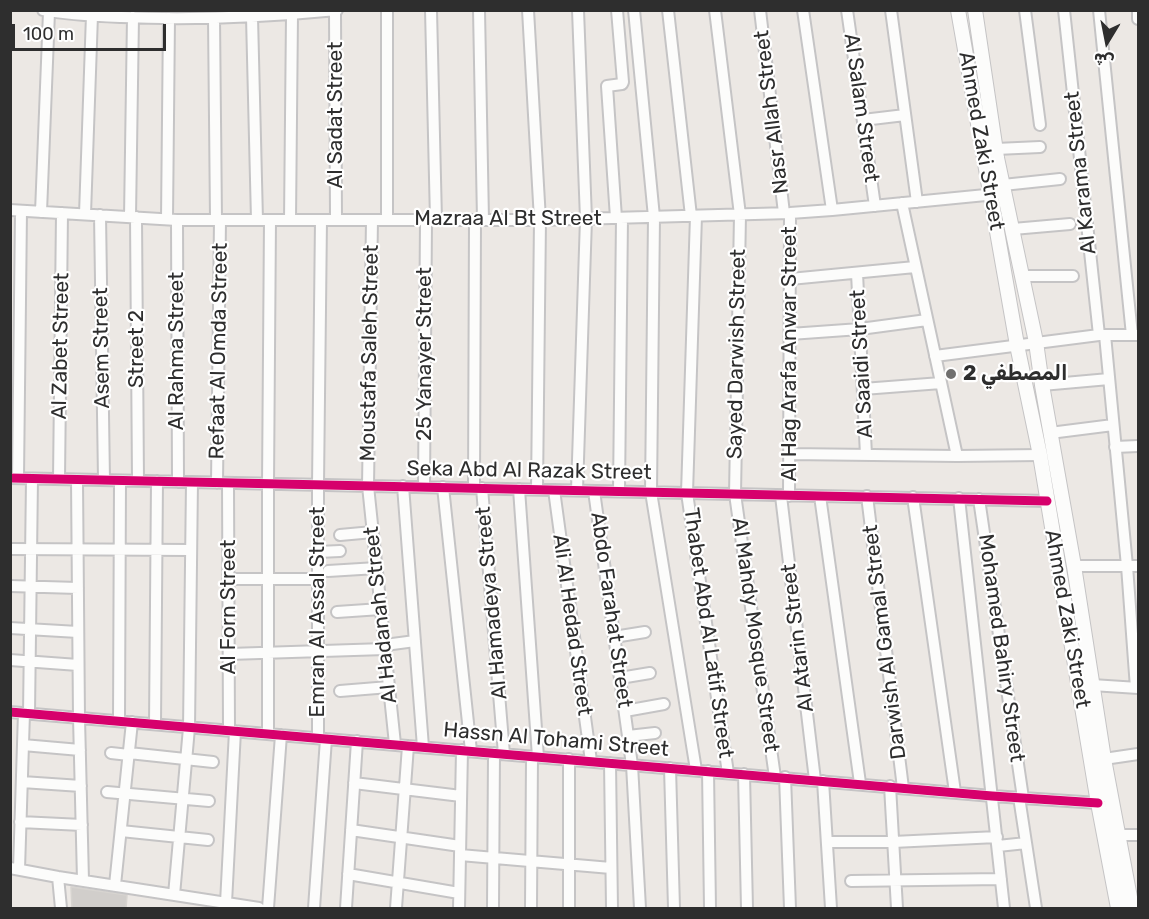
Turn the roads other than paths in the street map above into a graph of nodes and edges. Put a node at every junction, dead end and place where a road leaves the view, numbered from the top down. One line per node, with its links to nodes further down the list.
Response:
1 (387, 10): 63 (street)
2 (431, 10): 64 (street, 25 Yanayer Street)
3 (479, 10): 65 (street, Al Hamadeya Street)
4 (528, 10): 66 (street)
5 (578, 10): 55 (street)
6 (616, 10): 53 (street)
7 (634, 10): 52 (street)
8 (668, 10): 50 (street, Thabet Abd Al Latif Street)
9 (715, 10): 49 (street, Sayed Darwish Street)
10 (760, 10): 46 (street, Nasr Allah Street)
11 (803, 10): 42 (street)
12 (847, 10): 33 (street, Al Salam Street)
13 (891, 10): 32 (street)
14 (958, 10): 38 (street, Ahmed Zaki Street)
15 (975, 10): 36 (street, Ahmed Zaki Street)
16 (1026, 10): 34 (street)
17 (1064, 10): 77 (street, Al Karama Street)
18 (1099, 10): 78 (street)
19 (1138, 10): 31 (street)
20 (53, 11): 23 (street); 44 (street)
21 (336, 11): 22 (street); 61 (street, Al Sadat Street)
22 (314, 12): 26 (street)
23 (100, 14): 27 (street); 47 (street)
24 (198, 14): 29 (street); 30 (street)
25 (231, 14): 28 (street); 30 (street)
26 (284, 14): 28 (street); 59 (street)
27 (140, 15): 29 (street); 51 (street, Street 2)
28 (252, 17): 57 (street)
29 (169, 18): 54 (street, Al Rahma Street)
30 (214, 18): 56 (street, Refaat Al Omda Street)
31 (1138, 19)
32 (905, 115): 33 (street); 39 (street)
33 (863, 120): 41 (street, Al Salam Street)
34 (1040, 125)
35 (1040, 147): 36 (street)
36 (996, 149): 38 (street, Ahmed Zaki Street)
37 (1060, 179): 38 (street, Mazraa Al Bt Street)
38 (999, 191): 39 (street, Mazraa Al Bt Street); 68 (street, Ahmed Zaki Street); 80 (street, Ahmed Zaki Street)
39 (917, 202): 40 (street, Mazraa Al Bt Street)
40 (902, 203): 41 (street, Mazraa Al Bt Street); 69 (street)
41 (875, 206): 42 (street, Mazraa Al Bt Street)
42 (832, 210): 46 (street, Mazraa Al Bt Street)
43 (16, 211): 44 (street, Mazraa Al Bt Street); 94 (street)
44 (41, 212): 45 (street, Mazraa Al Bt Street)
45 (62, 213): 47 (street, Mazraa Al Bt Street); 96 (street, Al Zabet Street)
46 (787, 213): 49 (street, Mazraa Al Bt Street); 73 (street, Al Hag Arafa Anwar Street)
47 (85, 214): 48 (street, Mazraa Al Bt Street)
48 (100, 215): 51 (street, Mazraa Al Bt Street); 98 (street, Asem Street)
49 (740, 215): 50 (street, Mazraa Al Bt Street); 120 (street, Sayed Darwish Street)
50 (693, 216): 52 (street, Mazraa Al Bt Street); 119 (street, Thabet Abd Al Latif Street)
51 (133, 217): 54 (street, Mazraa Al Bt Street); 100 (street, Street 2)
52 (654, 217): 53 (street, Mazraa Al Bt Street); 118 (street)
53 (619, 218): 55 (street, Mazraa Al Bt Street); 117 (street)
54 (172, 219): 56 (street, Mazraa Al Bt Street); 102 (street, Al Rahma Street)
55 (586, 219): 66 (street, Mazraa Al Bt Street); 115 (street)
56 (218, 220): 57 (street, Mazraa Al Bt Street); 104 (street, Refaat Al Omda Street)
57 (257, 220): 58 (street, Mazraa Al Bt Street)
58 (270, 220): 59 (street, Mazraa Al Bt Street); 105 (street)
59 (290, 220): 60 (street, Mazraa Al Bt Street)
60 (321, 220): 61 (street, Mazraa Al Bt Street); 106 (street, Emran Al Assal Street)
61 (336, 220): 62 (street, Mazraa Al Bt Street)
62 (372, 220): 63 (street, Mazraa Al Bt Street); 107 (street, Moustafa Saleh Street)
63 (387, 220): 64 (street, Mazraa Al Bt Street)
64 (431, 220): 65 (street, Mazraa Al Bt Street); 109 (street, 25 Yanayer Street)
65 (479, 220): 66 (street, Mazraa Al Bt Street); 111 (street, Al Hamadeya Street)
66 (540, 220): 113 (street)
67 (1070, 224): 68 (street)
68 (1013, 229): 71 (street, Ahmed Zaki Street)
69 (915, 267): 70 (street); 74 (street)
70 (857, 273): 73 (street); 75 (street, Al Saaidi Street)
71 (1022, 276): 72 (street); 79 (street, Ahmed Zaki Street)
72 (1073, 276)
73 (790, 279): 76 (street, Al Hag Arafa Anwar Street)
74 (927, 320): 75 (street); 81 (street)
75 (860, 330): 76 (street); 85 (street, Al Saaidi Street)
76 (790, 334): 90 (street, Al Hag Arafa Anwar Street)
77 (1102, 335): 78 (street); 79 (street); 82 (street, Al Karama Street)
78 (1135, 335)
79 (1036, 342): 80 (street); 84 (street, Ahmed Zaki Street)
80 (1017, 345): 81 (street); 92 (street, Ahmed Zaki Street)
81 (935, 356): 83 (street)
82 (1109, 379): 84 (street); 86 (street, Al Karama Street)
83 (941, 383): 85 (street); 93 (street)
84 (1042, 385): 87 (street, Ahmed Zaki Street)
85 (863, 389): 91 (street, Al Saaidi Street)
86 (1113, 424): 87 (street); 89 (street, Al Karama Street)
87 (1050, 434): 138 (street, Ahmed Zaki Street)
88 (1138, 446): 89 (street)
89 (1115, 447): 139 (street, Al Karama Street)
90 (789, 454): 91 (street); 121 (street, Al Hag Arafa Anwar Street)
91 (866, 455): 93 (street)
92 (1040, 455): 93 (street); 127 (street, Ahmed Zaki Street)
93 (957, 456)
94 (14, 478): 95 (street, Seka Abd Al Razak Street)
95 (32, 478): 96 (street, Seka Abd Al Razak Street); 131 (street)
96 (59, 479): 97 (street, Seka Abd Al Razak Street)
97 (77, 480): 98 (street, Seka Abd Al Razak Street); 132 (street)
98 (104, 480): 99 (street, Seka Abd Al Razak Street)
99 (120, 481): 100 (street, Seka Abd Al Razak Street); 133 (street)
100 (138, 481): 101 (street, Seka Abd Al Razak Street)
101 (157, 481): 102 (street, Seka Abd Al Razak Street); 134 (street)
102 (178, 482): 103 (street, Seka Abd Al Razak Street)
103 (192, 482): 104 (street, Seka Abd Al Razak Street); 135 (street)
104 (223, 483): 105 (street, Seka Abd Al Razak Street); 142 (street, Al Forn Street)
105 (268, 484): 106 (street, Seka Abd Al Razak Street); 143 (street)
106 (318, 485): 107 (street, Seka Abd Al Razak Street); 137 (street, Emran Al Assal Street)
107 (368, 486): 108 (street, Seka Abd Al Razak Street); 128 (street, Al Hadanah Street)
108 (403, 486): 109 (street, Seka Abd Al Razak Street); 155 (street)
109 (424, 487): 110 (street, Seka Abd Al Razak Street)
110 (443, 487): 111 (street, Seka Abd Al Razak Street); 190 (street)
111 (478, 488): 112 (street, Seka Abd Al Razak Street); 192 (street, Al Hamadeya Street)
112 (519, 489): 113 (street, Seka Abd Al Razak Street); 195 (street)
113 (537, 489): 114 (street, Seka Abd Al Razak Street)
114 (554, 490): 115 (street, Seka Abd Al Razak Street); 199 (street, Ali Al Hedad Street)
115 (577, 490): 116 (street, Seka Abd Al Razak Street)
116 (594, 491): 117 (street, Seka Abd Al Razak Street); 154 (street, Abdo Farahat Street)
117 (619, 491): 118 (street, Seka Abd Al Razak Street)
118 (651, 492): 119 (street, Seka Abd Al Razak Street); 204 (street)
119 (687, 493): 120 (street, Seka Abd Al Razak Street); 206 (street, Thabet Abd Al Latif Street)
120 (735, 494): 121 (street, Seka Abd Al Razak Street); 208 (street, Al Mahdy Mosque Street)
121 (785, 496): 122 (street, Seka Abd Al Razak Street); 209 (street, Al Atarin Street)
122 (820, 496): 123 (street, Seka Abd Al Razak Street); 212 (street)
123 (867, 496): 124 (street, Seka Abd Al Razak Street); 215 (street, Darwish Al Gamal Street)
124 (913, 497): 125 (street, Seka Abd Al Razak Street); 218 (street)
125 (959, 498): 126 (street, Seka Abd Al Razak Street); 220 (street)
126 (979, 499): 127 (street, Seka Abd Al Razak Street); 223 (street, Mohamed Bahiry Street)
127 (1047, 501): 165 (street, Ahmed Zaki Street)
128 (373, 532): 129 (street); 140 (street, Al Hadanah Street)
129 (340, 535)
130 (10, 549): 131 (street)
131 (31, 549): 132 (street); 146 (street)
132 (78, 549): 133 (street); 147 (street)
133 (120, 549): 134 (street); 174 (street)
134 (157, 550): 135 (street); 176 (street)
135 (191, 550): 177 (street)
136 (340, 551): 137 (street)
137 (318, 552): 144 (street, Emran Al Assal Street)
138 (1074, 566): 139 (street); 165 (street, Ahmed Zaki Street)
139 (1133, 566): 167 (street, Al Karama Street)
140 (377, 568): 141 (street); 148 (street, Al Hadanah Street)
141 (328, 571)
142 (229, 579): 143 (street); 159 (street, Al Forn Street)
143 (268, 579): 144 (street); 158 (street)
144 (318, 579): 157 (street, Emran Al Assal Street)
145 (10, 586): 146 (street)
146 (30, 586): 147 (street); 151 (street)
147 (78, 588): 152 (street)
148 (381, 609): 149 (street); 156 (street, Al Hadanah Street)
149 (337, 612)
150 (10, 628): 151 (street)
151 (30, 629): 152 (street); 161 (street)
152 (78, 632): 162 (street)
153 (645, 632): 154 (street)
154 (614, 637): 164 (street, Abdo Farahat Street)
155 (415, 641): 156 (street); 188 (street)
156 (385, 647): 157 (street); 166 (street, Al Hadanah Street)
157 (318, 651): 158 (street); 183 (street, Emran Al Assal Street)
158 (268, 653): 159 (street); 180 (street)
159 (229, 654): 178 (street, Al Forn Street)
160 (10, 660): 161 (street)
161 (29, 662): 162 (street); 172 (street)
162 (78, 665): 173 (street)
163 (650, 673): 164 (street)
164 (620, 678): 170 (street, Abdo Farahat Street)
165 (1086, 686): 167 (street); 198 (street, Ahmed Zaki Street); 225 (street, Ahmed Zaki Street)
166 (389, 687): 168 (street); 185 (street, Al Hadanah Street)
167 (1137, 688)
168 (340, 691)
169 (664, 704): 170 (street)
170 (625, 711): 182 (street, Abdo Farahat Street)
171 (10, 712): 172 (street, Hassn Al Tohami Street)
172 (27, 713): 173 (street, Hassn Al Tohami Street); 186 (street)
173 (79, 718): 174 (street, Hassn Al Tohami Street); 189 (street)
174 (119, 721): 175 (street, Hassn Al Tohami Street)
175 (132, 722): 176 (street, Hassn Al Tohami Street); 193 (street)
176 (155, 724): 177 (street, Hassn Al Tohami Street)
177 (189, 728): 178 (street, Hassn Al Tohami Street); 196 (street)
178 (232, 731): 180 (street, Hassn Al Tohami Street); 255 (street, Al Forn Street)
179 (655, 733): 182 (street)
180 (268, 734): 181 (street, Hassn Al Tohami Street)
181 (281, 735): 183 (street, Hassn Al Tohami Street); 258 (street)
182 (628, 736): 202 (street, Abdo Farahat Street)
183 (322, 739): 184 (street, Hassn Al Tohami Street); 259 (street, Emran Al Assal Street)
184 (357, 741): 185 (street, Hassn Al Tohami Street); 211 (street)
185 (395, 744): 187 (street, Hassn Al Tohami Street)
186 (23, 745): 189 (street); 210 (street)
187 (408, 746): 188 (street, Hassn Al Tohami Street); 216 (street)
188 (423, 747): 190 (street, Hassn Al Tohami Street)
189 (80, 750): 213 (street)
190 (466, 751): 192 (street, Hassn Al Tohami Street); 221 (street)
191 (111, 753): 193 (street)
192 (499, 753): 195 (street, Hassn Al Tohami Street); 240 (street, Al Hamadeya Street)
193 (129, 754): 196 (street); 219 (street)
194 (1138, 754): 198 (street)
195 (535, 757): 197 (street, Hassn Al Tohami Street); 241 (street)
196 (186, 759): 200 (street); 222 (street)
197 (569, 759): 199 (street, Hassn Al Tohami Street); 242 (street)
198 (1104, 759): 230 (street, Ahmed Zaki Street)
199 (591, 761): 201 (street, Hassn Al Tohami Street)
200 (213, 762)
201 (610, 763): 202 (street, Hassn Al Tohami Street); 244 (street)
202 (632, 765): 203 (street, Hassn Al Tohami Street); 267 (street, Abdo Farahat Street)
203 (670, 768): 204 (street, Hassn Al Tohami Street); 268 (street)
204 (696, 770): 205 (street, Hassn Al Tohami Street)
205 (708, 771): 206 (street, Hassn Al Tohami Street); 269 (street)
206 (728, 773): 207 (street, Hassn Al Tohami Street)
207 (744, 774): 208 (street, Hassn Al Tohami Street); 270 (street)
208 (780, 777): 209 (street, Hassn Al Tohami Street); 271 (street, Al Mahdy Mosque Street)
209 (819, 781): 212 (street, Hassn Al Tohami Street); 235 (street, Al Atarin Street)
210 (22, 782): 213 (street); 226 (street)
211 (354, 783): 216 (street); 228 (street)
212 (860, 783): 214 (street, Hassn Al Tohami Street)
213 (81, 786): 227 (street)
214 (890, 786): 215 (street, Hassn Al Tohami Street); 236 (street)
215 (903, 788): 218 (street, Hassn Al Tohami Street)
216 (405, 789): 221 (street); 233 (street)
217 (107, 792): 219 (street)
218 (955, 792): 220 (street, Hassn Al Tohami Street)
219 (126, 794): 222 (street); 229 (street)
220 (992, 795): 223 (street, Hassn Al Tohami Street); 237 (street)
221 (461, 796): 239 (street)
222 (183, 798): 224 (street); 232 (street)
223 (1021, 798): 225 (street, Hassn Al Tohami Street); 238 (street, Mohamed Bahiry Street)
224 (209, 801)
225 (1098, 802): 276 (street, Ahmed Zaki Street)
226 (20, 822): 227 (street); 243 (street)
227 (82, 825): 248 (street)
228 (351, 830): 233 (street); 245 (street)
229 (121, 831): 232 (street); 252 (street)
230 (1119, 835): 231 (street); 277 (street, Ahmed Zaki Street)
231 (1138, 836)
232 (179, 837): 234 (street); 254 (street)
233 (401, 837): 239 (street); 251 (street)
234 (208, 840)
235 (827, 842): 236 (street); 272 (street, Al Atarin Street)
236 (893, 842): 237 (street); 249 (street)
237 (997, 842): 238 (street); 247 (street)
238 (1026, 843): 275 (street, Mohamed Bahiry Street)
239 (460, 851): 240 (street); 253 (street)
240 (493, 859): 241 (street); 263 (street, Al Hamadeya Street)
241 (531, 862): 242 (street); 264 (street)
242 (569, 866): 244 (street); 265 (street)
243 (15, 868): 246 (street)
244 (611, 868): 266 (street)
245 (348, 874): 251 (street); 260 (street)
246 (58, 877): 248 (street); 256 (street)
247 (1001, 879): 249 (street); 274 (street)
248 (83, 880): 252 (street)
249 (895, 880): 250 (street); 273 (street)
250 (851, 881)
251 (398, 882): 253 (street); 261 (street)
252 (115, 885): 254 (street)
253 (459, 893): 262 (street)
254 (174, 895): 255 (street)
255 (226, 903): 257 (street)
256 (61, 909)
257 (259, 909)
258 (268, 909)
259 (314, 909)
260 (346, 909)
261 (396, 909)
262 (459, 909)
263 (493, 909)
264 (531, 909)
265 (569, 909)
266 (612, 909)
267 (640, 909)
268 (674, 909)
269 (711, 909)
270 (747, 909)
271 (790, 909)
272 (831, 909)
273 (897, 909)
274 (1005, 909)
275 (1036, 909)
276 (1118, 909)
277 (1132, 909)

